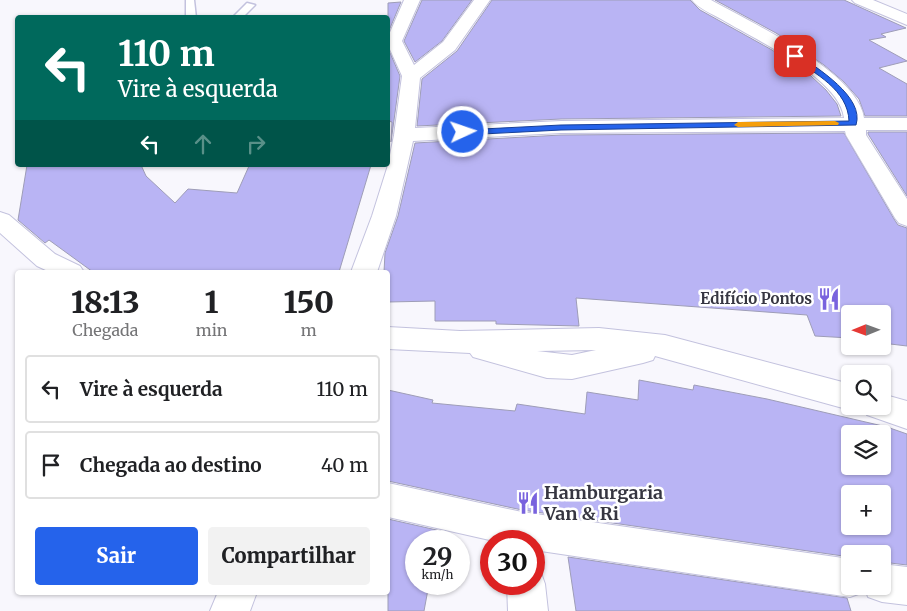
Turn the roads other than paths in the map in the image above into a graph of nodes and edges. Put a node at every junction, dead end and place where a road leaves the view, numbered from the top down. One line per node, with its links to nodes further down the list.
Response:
1 (190, 0): 7 (lane)
2 (412, 0): 10 (street)
3 (482, 0): 10 (street)
4 (700, 0): 11 (street)
5 (860, 0): 9 (street)
6 (250, 5): 8 (lane)
7 (191, 15)
8 (239, 15)
9 (907, 20)
10 (411, 76): 13 (street)
11 (854, 123): 12 (street); 13 (street); 14 (street)
12 (907, 124)
13 (404, 135): 17 (street)
14 (907, 218)
15 (0, 220): 16 (street)
16 (67, 270)
17 (365, 270)
18 (390, 338): 19 (street)
19 (841, 395)
20 (891, 410): 21 (street)
21 (907, 415)
22 (390, 501): 23 (street)
23 (500, 530)
24 (545, 539): 25 (street)
25 (841, 577)
26 (891, 584): 27 (street)
27 (907, 586)
28 (237, 595): 30 (street)
29 (527, 595): 31 (street)
30 (230, 611)
31 (528, 611)

